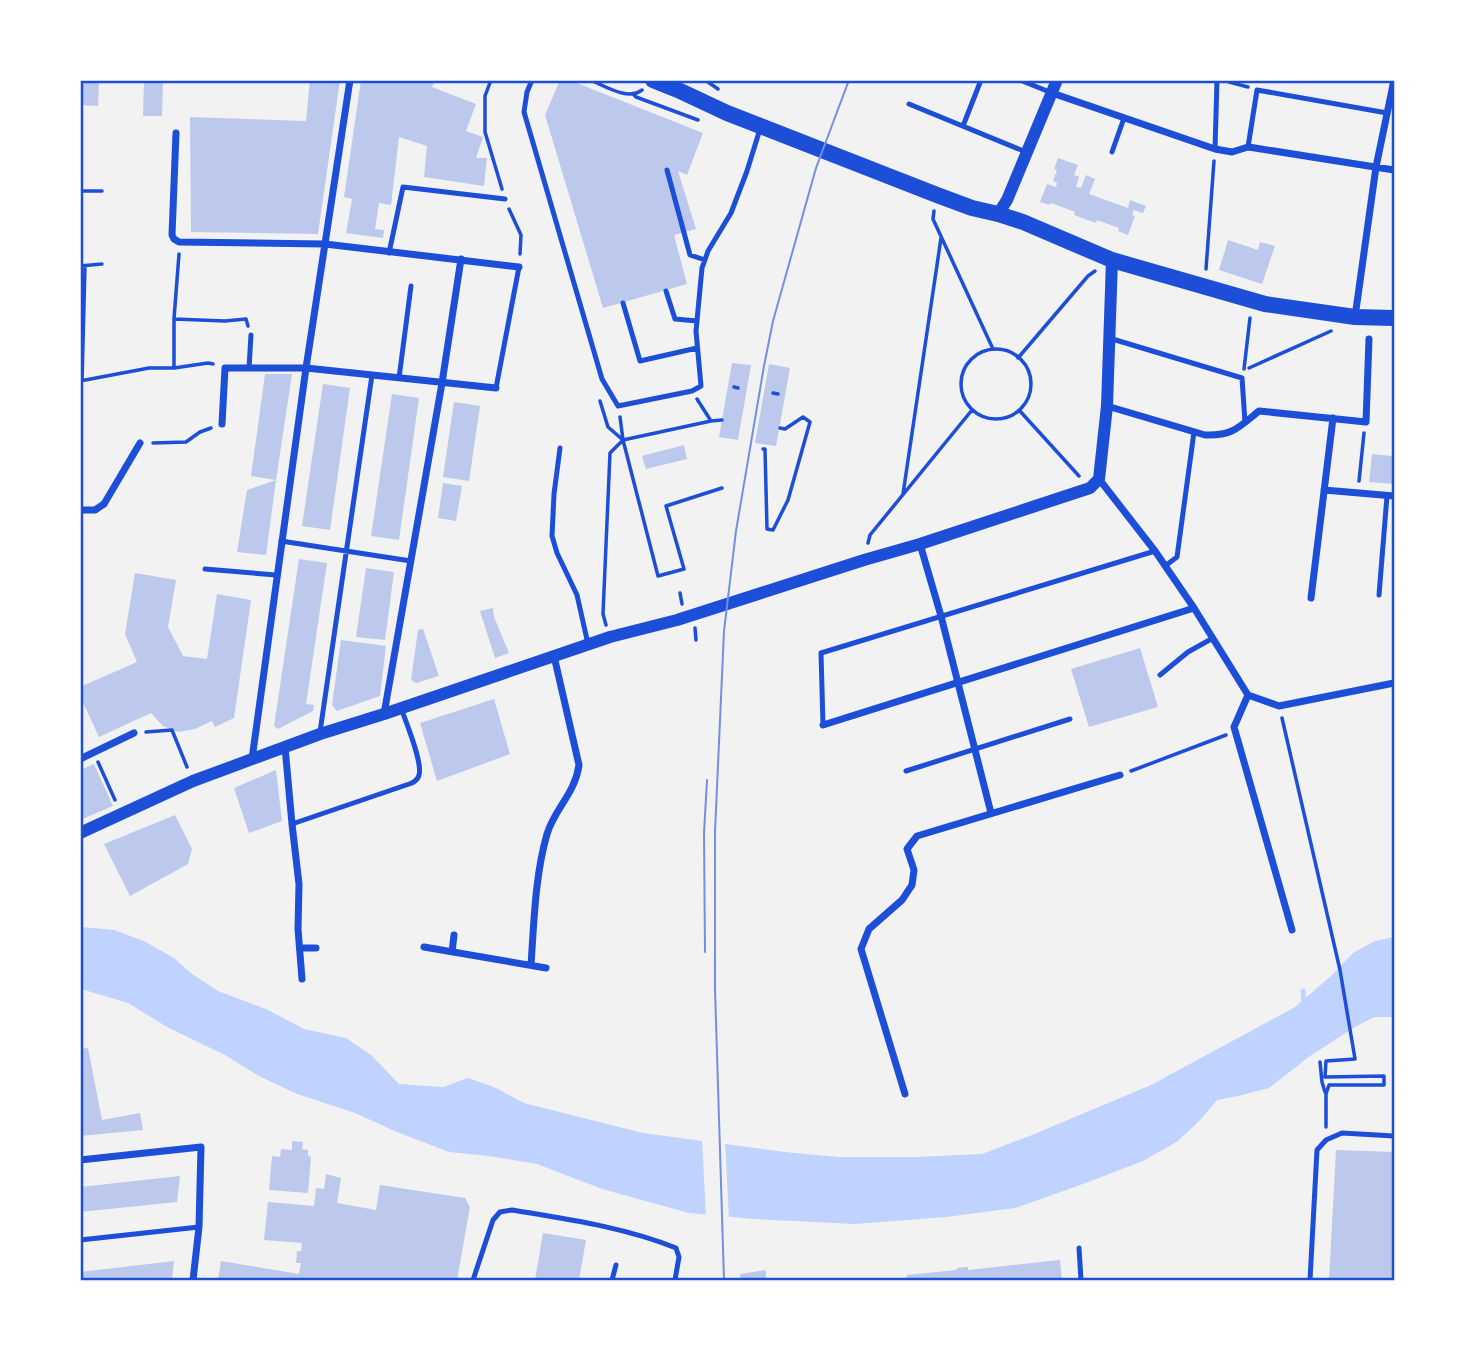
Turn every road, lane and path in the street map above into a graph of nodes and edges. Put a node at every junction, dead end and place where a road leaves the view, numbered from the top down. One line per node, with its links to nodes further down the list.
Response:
1 (349, 80): 32 (street)
2 (491, 80): 28 (path)
3 (532, 80): 68 (lane)
4 (590, 80): 9 (path)
5 (981, 80): 16 (lane)
6 (1020, 80): 10 (lane)
7 (1219, 80): 11 (path); 19 (lane)
8 (1394, 80): 13 (street)
9 (647, 85): 15 (main road)
10 (1055, 87): 14 (street); 20 (street)
11 (1257, 90): 13 (lane); 18 (lane)
12 (909, 104): 16 (lane)
13 (1387, 113): 22 (street)
14 (1124, 118): 19 (street); 21 (lane)
15 (761, 126): 27 (main road); 35 (lane)
16 (962, 126): 20 (lane)
17 (176, 133): 31 (street)
18 (1248, 147): 19 (street); 22 (street)
19 (1215, 149): 41 (path)
20 (1026, 152): 29 (street)
21 (1112, 152)
22 (1376, 167): 24 (street); 45 (street)
23 (667, 170): 35 (lane)
24 (1395, 170)
25 (80, 191): 26 (path)
26 (102, 191)
27 (937, 195): 29 (main road); 30 (path)
28 (505, 199): 33 (lane); 39 (path)
29 (998, 214): 36 (main road)
30 (941, 238): 53 (path); 88 (path)
31 (179, 242): 32 (street); 47 (path)
32 (325, 244): 33 (street); 58 (street)
33 (389, 253): 34 (street)
34 (461, 259): 39 (street); 64 (street)
35 (705, 260): 48 (lane)
36 (1112, 260): 41 (main road); 50 (street); 54 (path)
37 (102, 264): 38 (path)
38 (83, 266): 63 (path)
39 (519, 267): 65 (lane)
40 (411, 286): 61 (lane)
41 (1202, 286): 43 (main road)
42 (666, 291): 48 (lane)
43 (1251, 300): 45 (main road); 59 (path)
44 (623, 303): 52 (lane)
45 (1355, 317): 46 (main road); 59 (path)
46 (1395, 318)
47 (174, 319): 49 (path); 55 (path)
48 (697, 321): 52 (lane)
49 (251, 335): 57 (lane)
50 (1109, 338): 62 (lane); 69 (street)
51 (1369, 339): 76 (street)
52 (697, 348): 66 (lane)
53 (993, 349): 54 (path); 70 (path)
54 (1018, 358): 71 (path)
55 (174, 368): 56 (path); 63 (path)
56 (225, 368): 57 (street); 77 (street)
57 (250, 368): 58 (street)
58 (306, 368): 60 (street); 91 (street)
59 (1244, 370): 62 (path)
60 (372, 375): 61 (street); 93 (lane)
61 (399, 378): 64 (street)
62 (1242, 378): 75 (lane)
63 (81, 381)
64 (442, 383): 65 (street); 96 (street)
65 (496, 388)
66 (692, 391): 68 (lane); 74 (path)
67 (600, 400): 80 (path)
68 (618, 405): 80 (path)
69 (1107, 406): 79 (street); 84 (street)
70 (971, 410): 71 (path); 88 (path)
71 (1019, 410): 84 (path)
72 (1333, 418): 75 (street); 76 (street); 86 (street)
73 (722, 420): 74 (path)
74 (711, 421): 80 (path)
75 (1245, 422): 79 (street)
76 (1366, 422): 87 (path)
77 (222, 424): 81 (path)
78 (779, 428): 83 (path)
79 (1194, 432): 97 (lane)
80 (623, 440): 85 (path); 104 (path)
81 (140, 443): 90 (street)
82 (560, 448): 106 (lane)
83 (763, 449)
84 (1094, 484): 92 (street); 94 (street)
85 (722, 488)
86 (1324, 490): 87 (street); 101 (street)
87 (1357, 493): 89 (street)
88 (903, 494): 95 (path)
89 (1391, 496): 100 (lane)
90 (80, 510)
91 (281, 541): 93 (lane); 99 (street)
92 (920, 544): 95 (street); 103 (street)
93 (346, 551): 96 (lane); 119 (lane)
94 (1155, 551): 97 (street); 103 (lane)
95 (864, 560): 104 (street)
96 (411, 561): 114 (street)
97 (1166, 566): 102 (street)
98 (205, 569): 99 (lane)
99 (276, 575): 124 (street)
100 (1379, 595)
101 (1311, 598)
102 (1194, 608): 105 (street); 109 (street)
103 (941, 615): 109 (street); 116 (lane)
104 (610, 637): 106 (street)
105 (1213, 638): 108 (lane); 111 (street)
106 (588, 645): 107 (street)
107 (554, 656): 113 (street); 140 (street)
108 (1160, 675)
109 (957, 682): 116 (street); 121 (street)
110 (1395, 682): 112 (street)
111 (1248, 695): 112 (street); 117 (street)
112 (1279, 706): 145 (path)
113 (401, 708): 114 (street); 130 (lane)
114 (384, 714): 119 (street)
115 (1070, 719): 121 (lane)
116 (823, 725)
117 (1234, 727): 126 (path); 134 (street)
118 (134, 733): 122 (street); 127 (path)
119 (320, 734): 120 (street)
120 (285, 747): 124 (street); 130 (street)
121 (975, 748): 125 (lane); 128 (street)
122 (93, 752): 123 (street); 129 (path)
123 (80, 759)
124 (251, 760): 127 (street)
125 (906, 771)
126 (1119, 775): 128 (street)
127 (193, 781): 129 (street)
128 (991, 813): 144 (street)
129 (121, 814): 131 (street)
130 (292, 824): 132 (street)
131 (80, 833)
132 (297, 868): 133 (lane); 137 (street)
133 (287, 869)
134 (1292, 930)
135 (454, 935): 139 (street)
136 (424, 947): 139 (street)
137 (300, 948): 138 (street); 142 (street)
138 (316, 948)
139 (452, 952): 140 (street)
140 (531, 965): 141 (street)
141 (546, 968)
142 (302, 979)
143 (1320, 1062): 145 (path)
144 (905, 1094)
145 (1326, 1094): 147 (path)
146 (1395, 1136): 147 (lane)
147 (1325, 1140): 158 (lane)
148 (80, 1160): 149 (street)
149 (199, 1227): 150 (lane); 153 (street)
150 (80, 1240)
151 (1079, 1248): 157 (lane)
152 (616, 1265): 155 (lane)
153 (192, 1280)
154 (473, 1280): 156 (lane)
155 (612, 1280)
156 (675, 1280)
157 (1081, 1280)
158 (1310, 1280)

